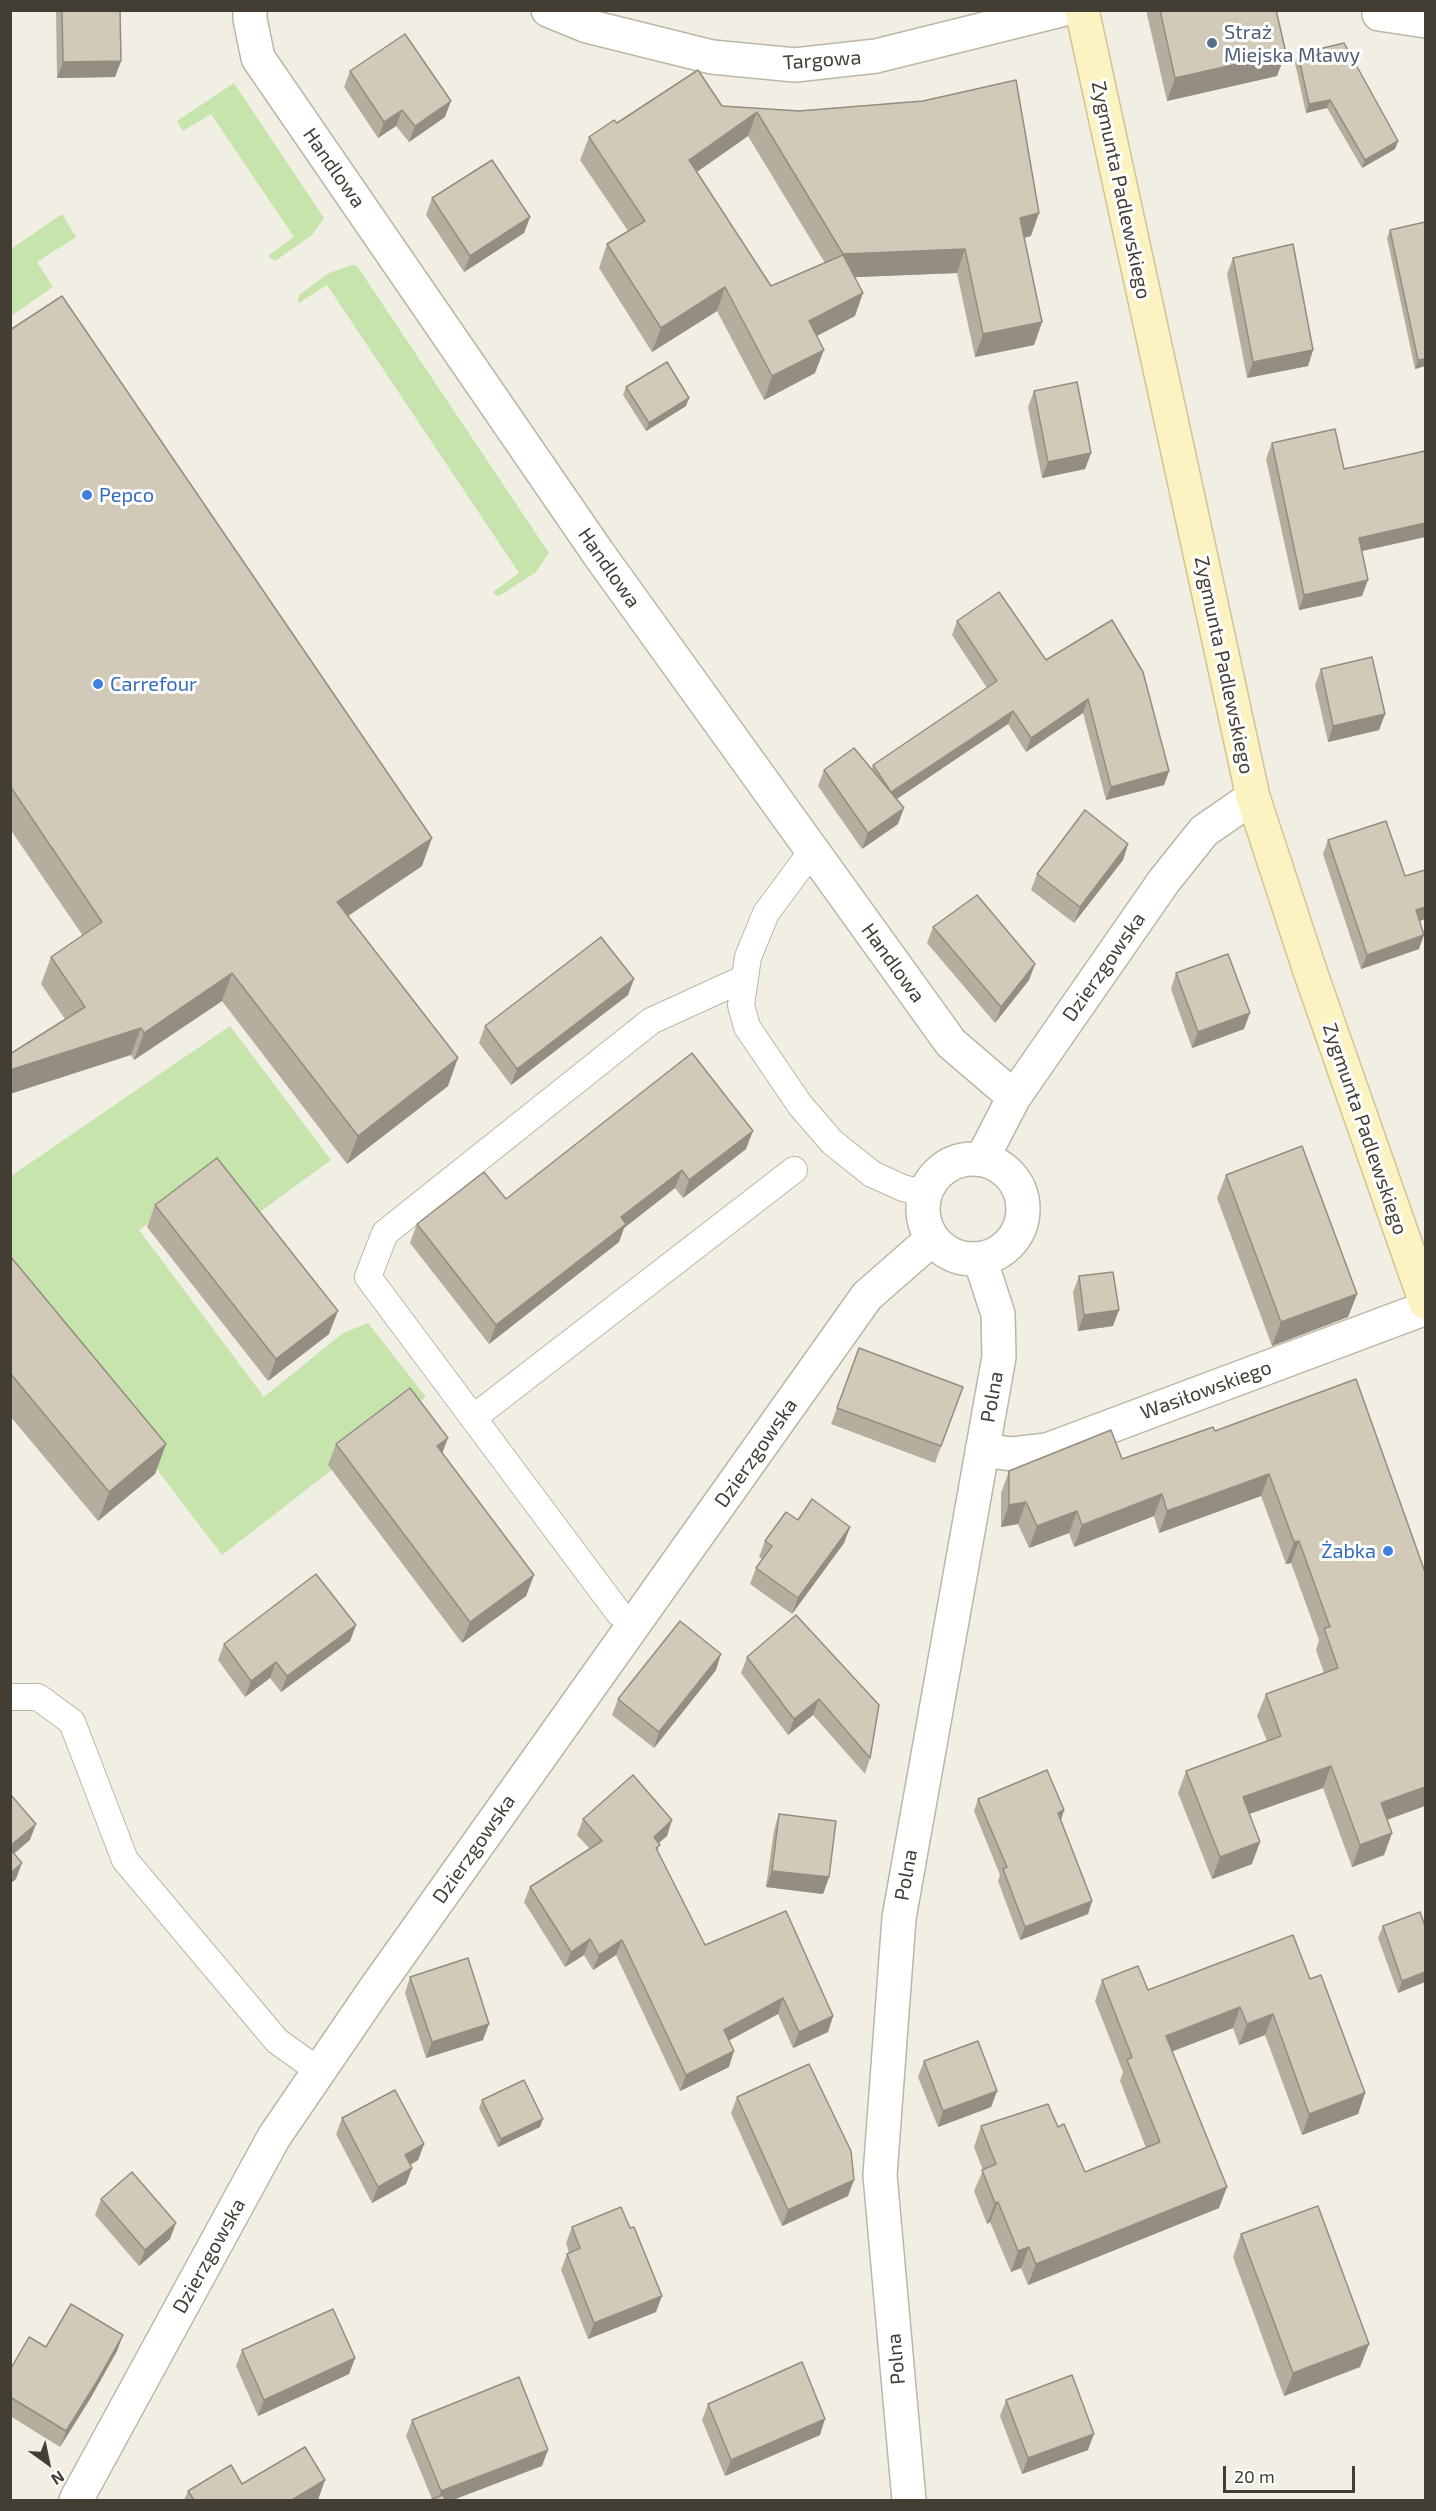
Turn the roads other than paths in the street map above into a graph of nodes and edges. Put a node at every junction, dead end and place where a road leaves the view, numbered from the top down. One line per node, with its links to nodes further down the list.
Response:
1 (250, 10): 8 (street, Handlowa)
2 (548, 10): 3 (street, Targowa)
3 (1061, 10)
4 (1082, 10): 7 (street, Zygmunta Padlewskiego)
5 (1379, 14): 6 (street)
6 (1425, 21)
7 (1253, 797): 10 (street, Dzierzgowska); 16 (street, Zygmunta Padlewskiego)
8 (813, 851): 9 (lane); 10 (street, Handlowa)
9 (745, 978): 13 (lane); 18 (lane)
10 (1014, 1097): 11 (street, Dzierzgowska)
11 (982, 1159): 13 (street); 15 (street)
12 (794, 1170): 18 (lane)
13 (925, 1194): 14 (street)
14 (932, 1239): 15 (street); 20 (street, Dzierzgowska)
15 (980, 1258): 19 (street, Polna)
16 (1425, 1303)
17 (1425, 1308): 19 (street, Wasiłowskiego)
18 (473, 1418): 20 (lane)
19 (982, 1450): 24 (street, Polna)
20 (633, 1625): 22 (street, Dzierzgowska)
21 (10, 1697): 22 (lane)
22 (319, 2071): 23 (street, Dzierzgowska)
23 (76, 2500)
24 (909, 2500)

